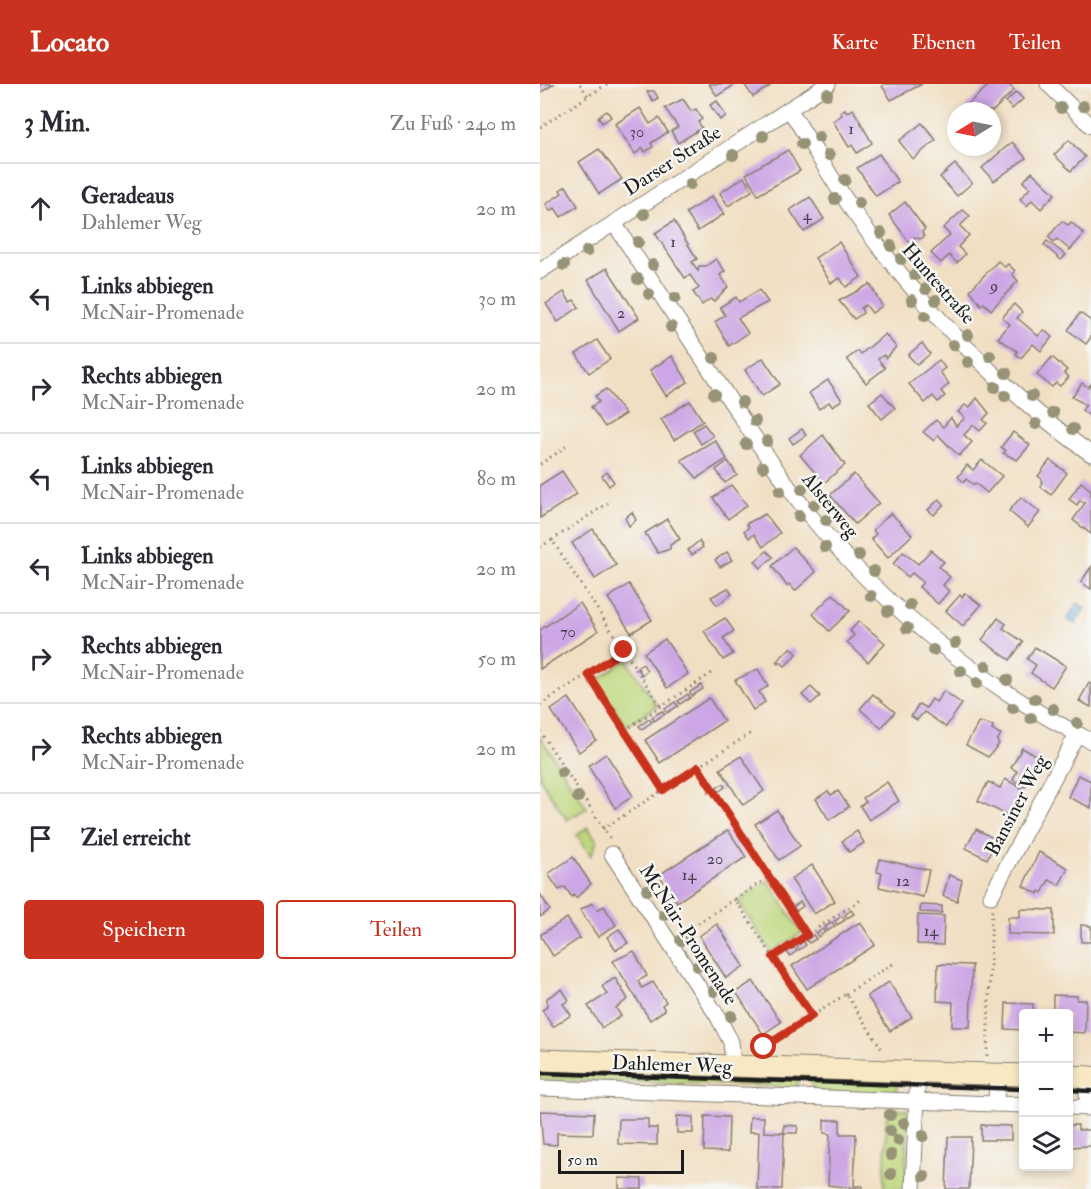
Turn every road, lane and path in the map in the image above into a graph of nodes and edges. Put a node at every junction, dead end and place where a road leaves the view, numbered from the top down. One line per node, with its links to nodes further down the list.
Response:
1 (580, 84): 5 (path)
2 (607, 84): 5 (path)
3 (828, 84): 6 (street, Darser Straße)
4 (1048, 84): 7 (street)
5 (588, 96): 8 (path)
6 (789, 109): 9 (street, Darser Straße); 12 (street, Huntestraße)
7 (1091, 126)
8 (540, 128)
9 (614, 223): 10 (street, Darser Straße); 25 (street, Alsterweg)
10 (540, 271)
11 (569, 445): 13 (path)
12 (1091, 454)
13 (540, 464)
14 (608, 503): 15 (path)
15 (552, 540): 16 (path); 17 (path)
16 (540, 547)
17 (624, 650): 19 (path); 21 (path)
18 (715, 671): 21 (path)
19 (588, 674): 20 (path); 22 (path)
20 (540, 705)
21 (661, 707): 22 (path)
22 (625, 730): 28 (path)
23 (540, 731): 31 (path, McNair-Promenade)
24 (751, 733): 27 (path)
25 (1077, 734): 26 (street, Alsterweg); 34 (street, Bansiner Weg)
26 (1091, 741)
27 (698, 767): 28 (path); 29 (path)
28 (663, 790): 31 (path)
29 (712, 790): 30 (path); 33 (path)
30 (707, 793)
31 (603, 829): 32 (path, McNair-Promenade)
32 (612, 854): 47 (street, McNair-Promenade)
33 (769, 877): 35 (path, McNair-Promenade); 38 (path)
34 (991, 896)
35 (735, 899): 39 (path, McNair-Promenade); 40 (path)
36 (862, 899): 38 (path)
37 (992, 917): 49 (path)
38 (807, 935): 40 (path)
39 (680, 936)
40 (773, 957): 43 (path)
41 (896, 962): 42 (path)
42 (846, 994): 43 (path); 45 (path)
43 (812, 1016): 44 (path)
44 (763, 1054)
45 (887, 1058)
46 (540, 1060): 47 (main road, Dahlemer Weg)
47 (733, 1066): 48 (main road, Dahlemer Weg)
48 (805, 1068): 50 (main road, Dahlemer Weg); 54 (street)
49 (992, 1068): 50 (main road, Dahlemer Weg); 51 (main road, Dahlemer Weg); 56 (street)
50 (918, 1072): 55 (street)
51 (1019, 1074)
52 (1082, 1077): 59 (street)
53 (540, 1088): 54 (street, Dahlemer Weg)
54 (804, 1096): 55 (street, Dahlemer Weg)
55 (917, 1100): 56 (street, Dahlemer Weg); 60 (street)
56 (996, 1104): 57 (street, Dahlemer Weg)
57 (1019, 1105)
58 (1073, 1107): 59 (street)
59 (1089, 1108)
60 (914, 1189)

